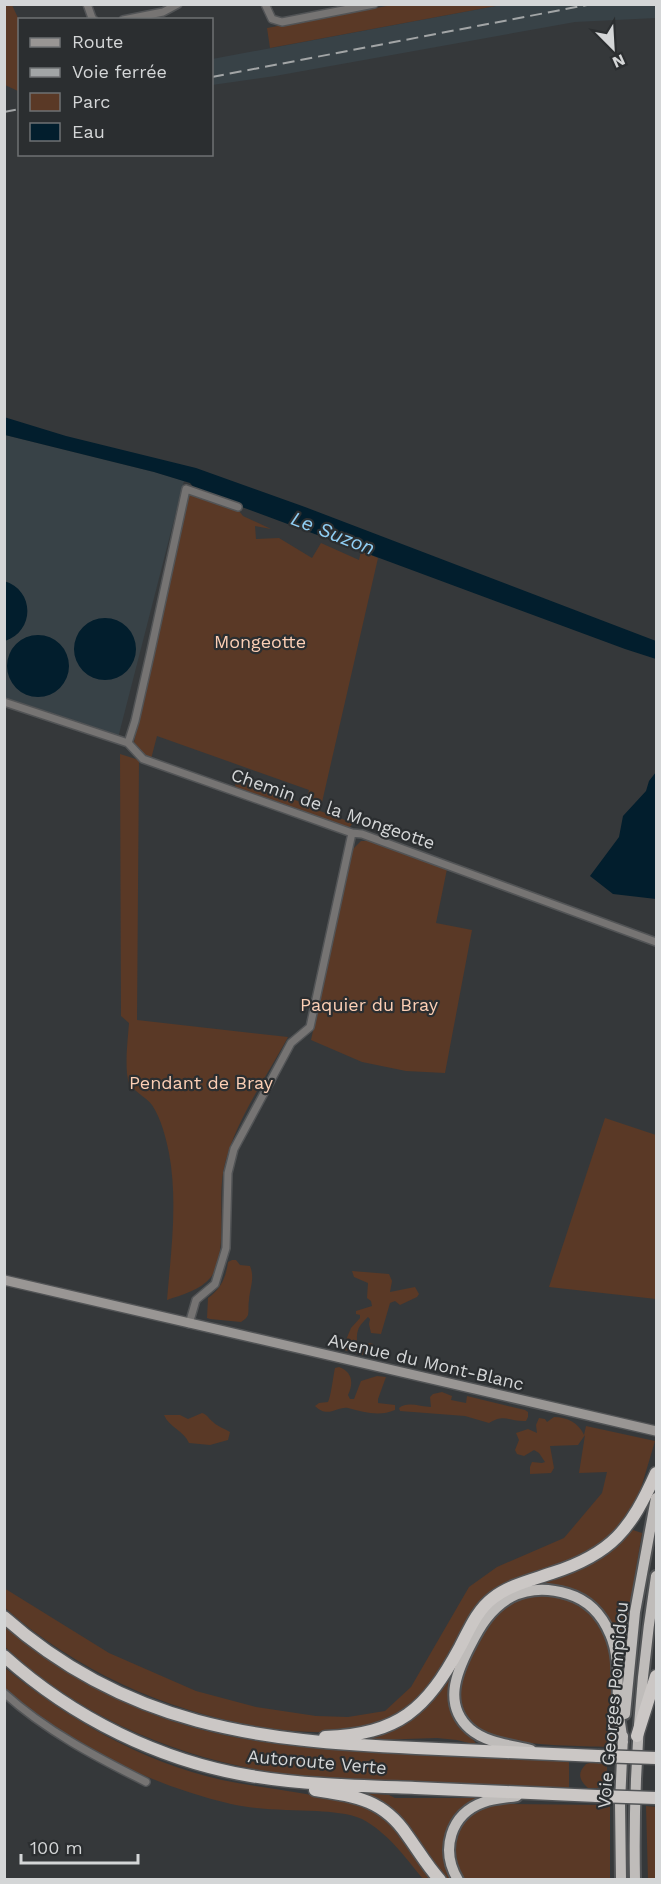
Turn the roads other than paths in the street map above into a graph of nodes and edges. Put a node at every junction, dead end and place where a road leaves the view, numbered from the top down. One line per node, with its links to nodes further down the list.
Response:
1 (178, 4): 4 (street)
2 (265, 4): 3 (street)
3 (374, 4)
4 (133, 18)
5 (238, 507): 7 (street)
6 (4, 702): 7 (street, Chemin de la Mongeotte)
7 (128, 743): 8 (street, Chemin de la Mongeotte)
8 (352, 833): 9 (street, Chemin de la Mongeotte); 11 (street)
9 (657, 942)
10 (4, 1280): 11 (main road, Avenue du Mont-Blanc)
11 (189, 1324): 12 (main road, Avenue du Mont-Blanc)
12 (657, 1431)
13 (657, 1473): 21 (highway)
14 (657, 1498): 22 (highway, Voie Georges Pompidou)
15 (657, 1576): 20 (highway, Voie Georges Pompidou)
16 (4, 1617): 21 (highway, Autoroute Verte)
17 (4, 1656): 25 (highway, Autoroute Verte)
18 (657, 1676): 20 (highway)
19 (4, 1693): 26 (street)
20 (637, 1736): 32 (highway, Voie Georges Pompidou)
21 (288, 1739): 23 (highway, Autoroute Verte)
22 (623, 1743): 23 (highway); 31 (highway, Voie Georges Pompidou)
23 (548, 1754): 24 (highway, Autoroute Verte, bridge)
24 (657, 1758)
25 (274, 1780): 27 (highway, Autoroute Verte); 29 (highway)
26 (146, 1782)
27 (535, 1793): 28 (highway, Autoroute Verte, bridge); 30 (highway)
28 (657, 1798)
29 (440, 1880)
30 (458, 1880)
31 (619, 1880)
32 (635, 1880)

